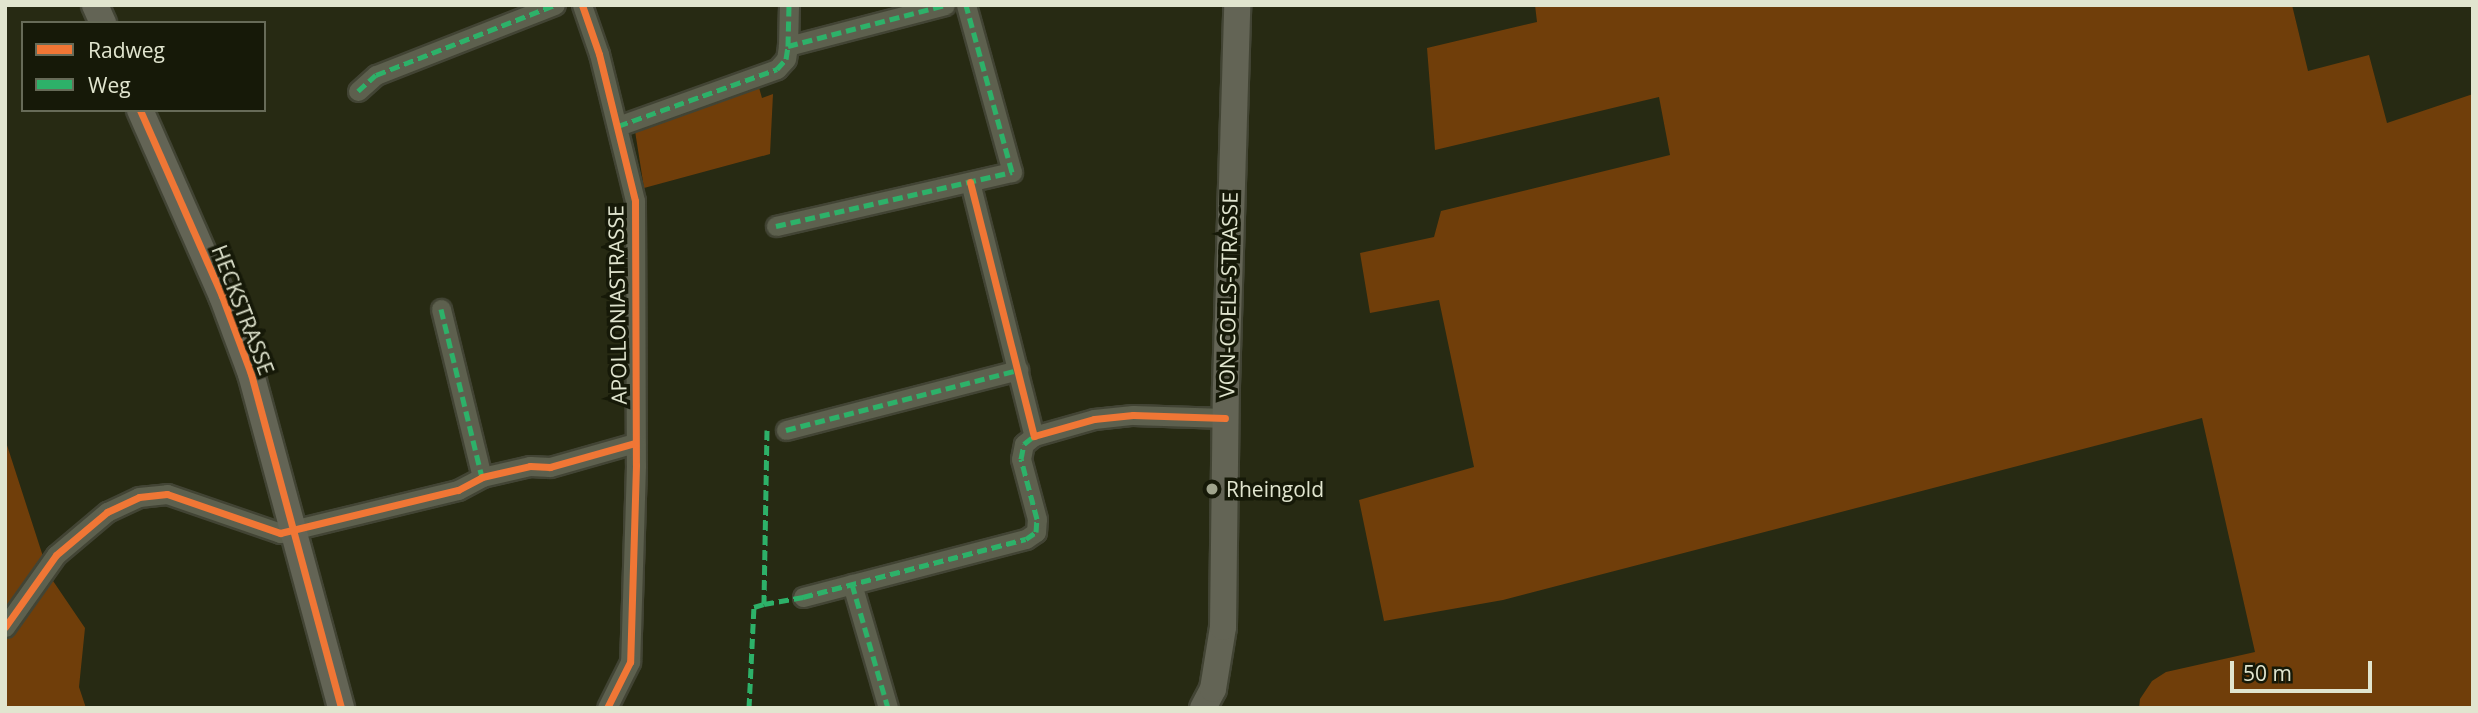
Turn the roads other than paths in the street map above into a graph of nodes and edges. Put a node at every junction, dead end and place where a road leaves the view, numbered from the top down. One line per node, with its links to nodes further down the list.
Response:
1 (95, 5): 8 (main road)
2 (555, 5): 10 (street)
3 (582, 5): 12 (street, APOLLONIASTRASSE)
4 (789, 5): 9 (street)
5 (945, 5): 9 (street)
6 (966, 5): 13 (street)
7 (1237, 5): 17 (main road, VON-COELS-STRASSE)
8 (102, 21)
9 (788, 46): 12 (street)
10 (358, 91)
11 (141, 112): 22 (main road, HECKSTRASSE)
12 (618, 126): 20 (street, APOLLONIASTRASSE)
13 (970, 182): 14 (street); 16 (street)
14 (776, 226)
15 (441, 309): 21 (street)
16 (1018, 370): 18 (street); 19 (street)
17 (1226, 418): 19 (street); 29 (main road, VON-COELS-STRASSE)
18 (786, 430)
19 (1034, 436): 23 (street)
20 (635, 443): 21 (street); 27 (street, APOLLONIASTRASSE)
21 (482, 477): 22 (street)
22 (294, 530): 25 (street); 26 (main road, HECKSTRASSE)
23 (852, 584): 24 (street); 28 (street)
24 (803, 597)
25 (5, 626)
26 (341, 708)
27 (607, 708)
28 (888, 708)
29 (1203, 708)

